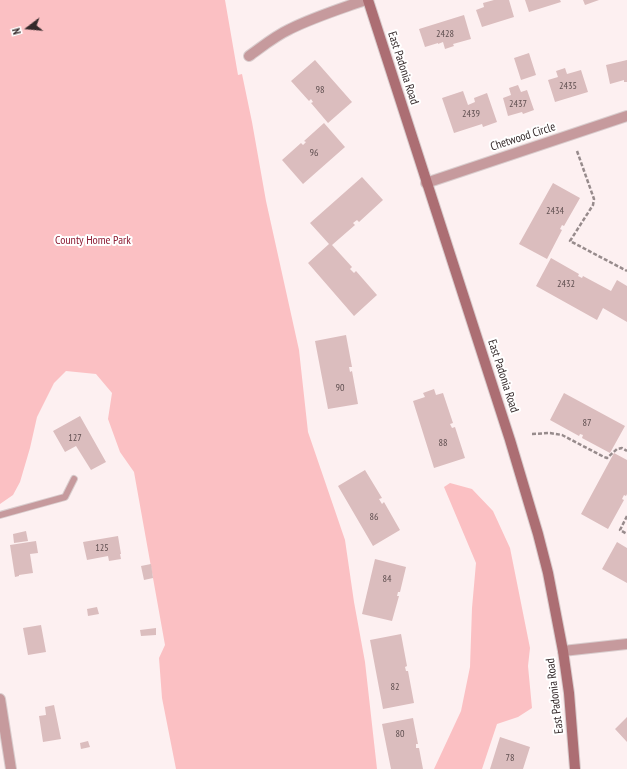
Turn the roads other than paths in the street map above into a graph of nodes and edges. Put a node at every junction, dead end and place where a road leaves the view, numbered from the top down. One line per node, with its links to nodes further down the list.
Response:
1 (367, 0): 2 (street); 4 (street, East Padonia Road)
2 (249, 56)
3 (627, 116): 4 (street, Chetwood Circle)
4 (426, 183): 8 (street, East Padonia Road)
5 (74, 479): 6 (lane)
6 (0, 515)
7 (627, 644): 8 (street)
8 (563, 651): 11 (street, East Padonia Road)
9 (0, 699): 10 (street)
10 (11, 769)
11 (575, 769)

